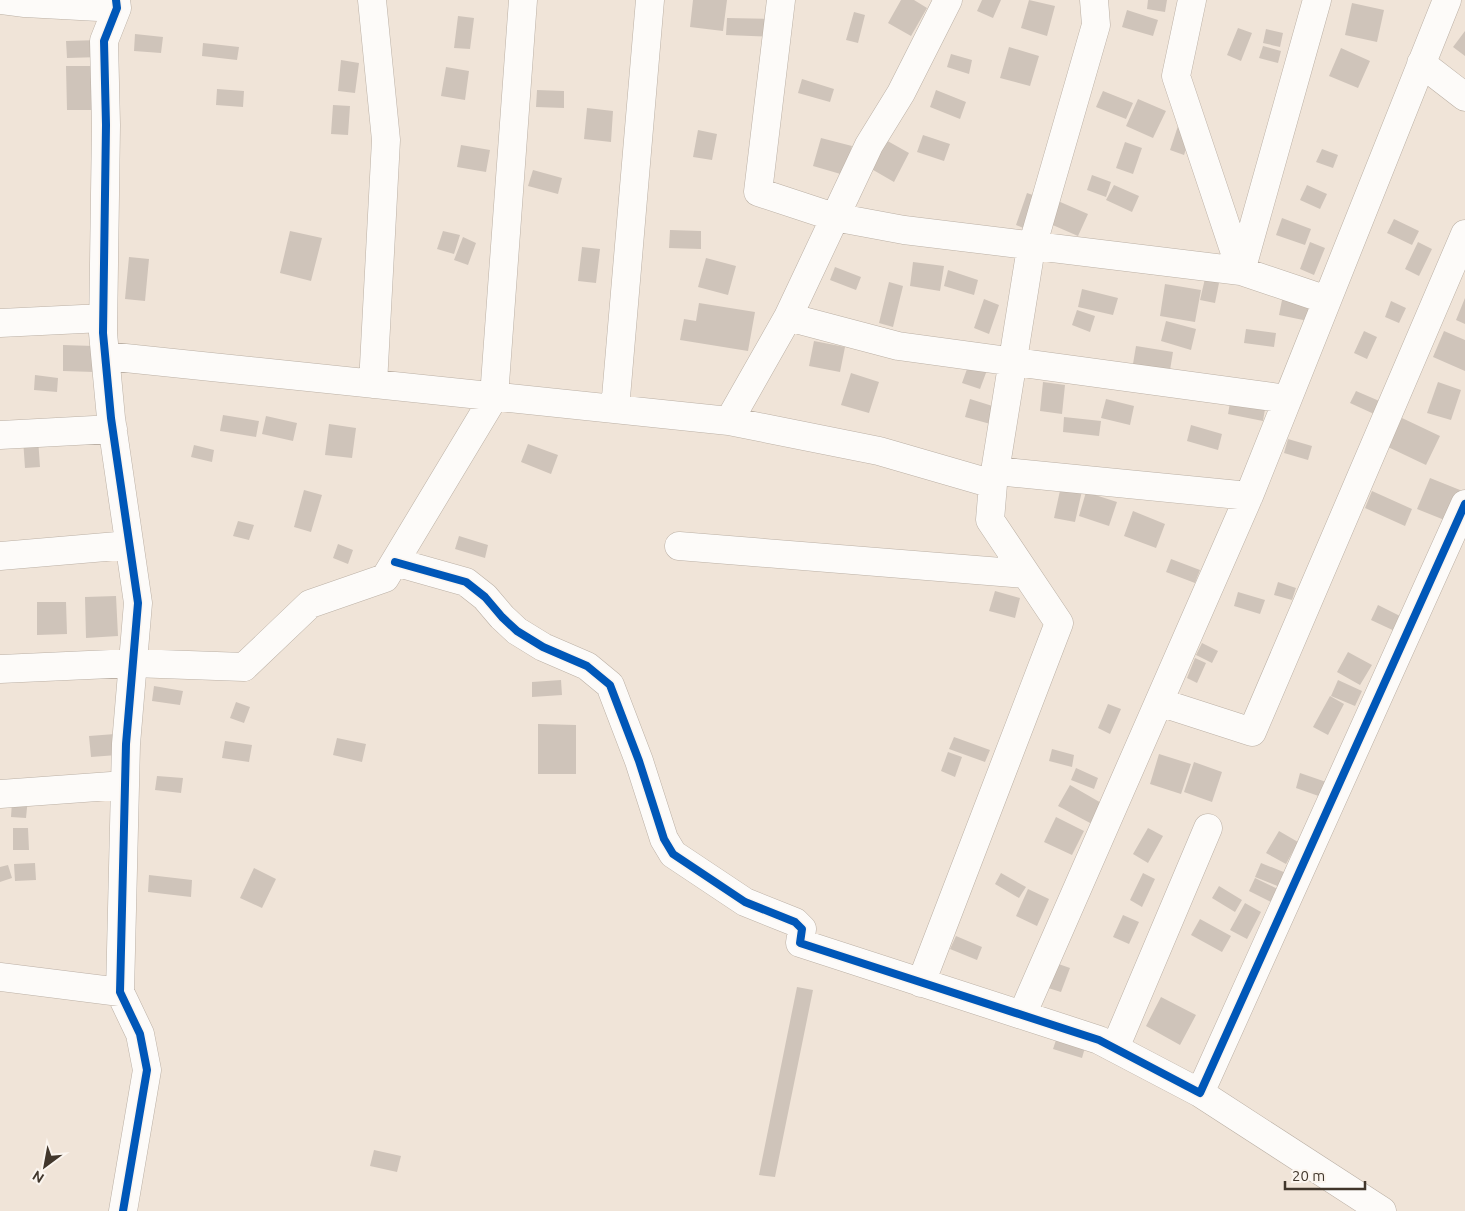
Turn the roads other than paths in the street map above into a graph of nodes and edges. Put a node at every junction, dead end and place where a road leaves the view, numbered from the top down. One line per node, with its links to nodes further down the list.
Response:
1 (2, 0): 11 (street)
2 (372, 0): 24 (street)
3 (523, 0): 25 (street)
4 (650, 0): 27 (street)
5 (781, 0): 14 (street)
6 (948, 0): 14 (street)
7 (1094, 0): 16 (street)
8 (1192, 0): 17 (street)
9 (1317, 0): 17 (street)
10 (1447, 0): 12 (street)
11 (117, 4): 20 (street)
12 (1421, 63): 13 (street); 18 (street)
13 (1465, 97)
14 (834, 217): 16 (street); 19 (street)
15 (1465, 234): 41 (street)
16 (1032, 246): 17 (street); 23 (street)
17 (1241, 271): 18 (street)
18 (1327, 300): 26 (street)
19 (788, 317): 23 (street); 28 (street)
20 (103, 318): 21 (street); 22 (street)
21 (0, 323)
22 (106, 356): 24 (street); 29 (street)
23 (1013, 362): 26 (street); 31 (street)
24 (373, 384): 25 (street)
25 (494, 397): 27 (street); 37 (street)
26 (1287, 399): 32 (street)
27 (615, 409): 28 (street)
28 (729, 421): 31 (street)
29 (113, 428): 30 (street); 34 (street)
30 (0, 435)
31 (995, 477): 32 (street); 38 (street)
32 (1248, 496): 41 (street)
33 (1465, 504): 50 (street)
34 (129, 546): 36 (street); 39 (street)
35 (679, 546): 38 (street)
36 (0, 556)
37 (395, 562): 39 (street); 46 (street)
38 (1026, 574): 46 (street)
39 (133, 663): 40 (street); 42 (street)
40 (0, 669)
41 (1159, 702): 48 (street)
42 (125, 785): 43 (street); 47 (street)
43 (0, 794)
44 (1208, 828): 49 (street)
45 (0, 977): 47 (street)
46 (921, 983): 48 (street)
47 (120, 992): 51 (street)
48 (1022, 1015): 49 (street)
49 (1115, 1048): 50 (street)
50 (1200, 1093): 52 (street)
51 (123, 1211)
52 (1382, 1211)

